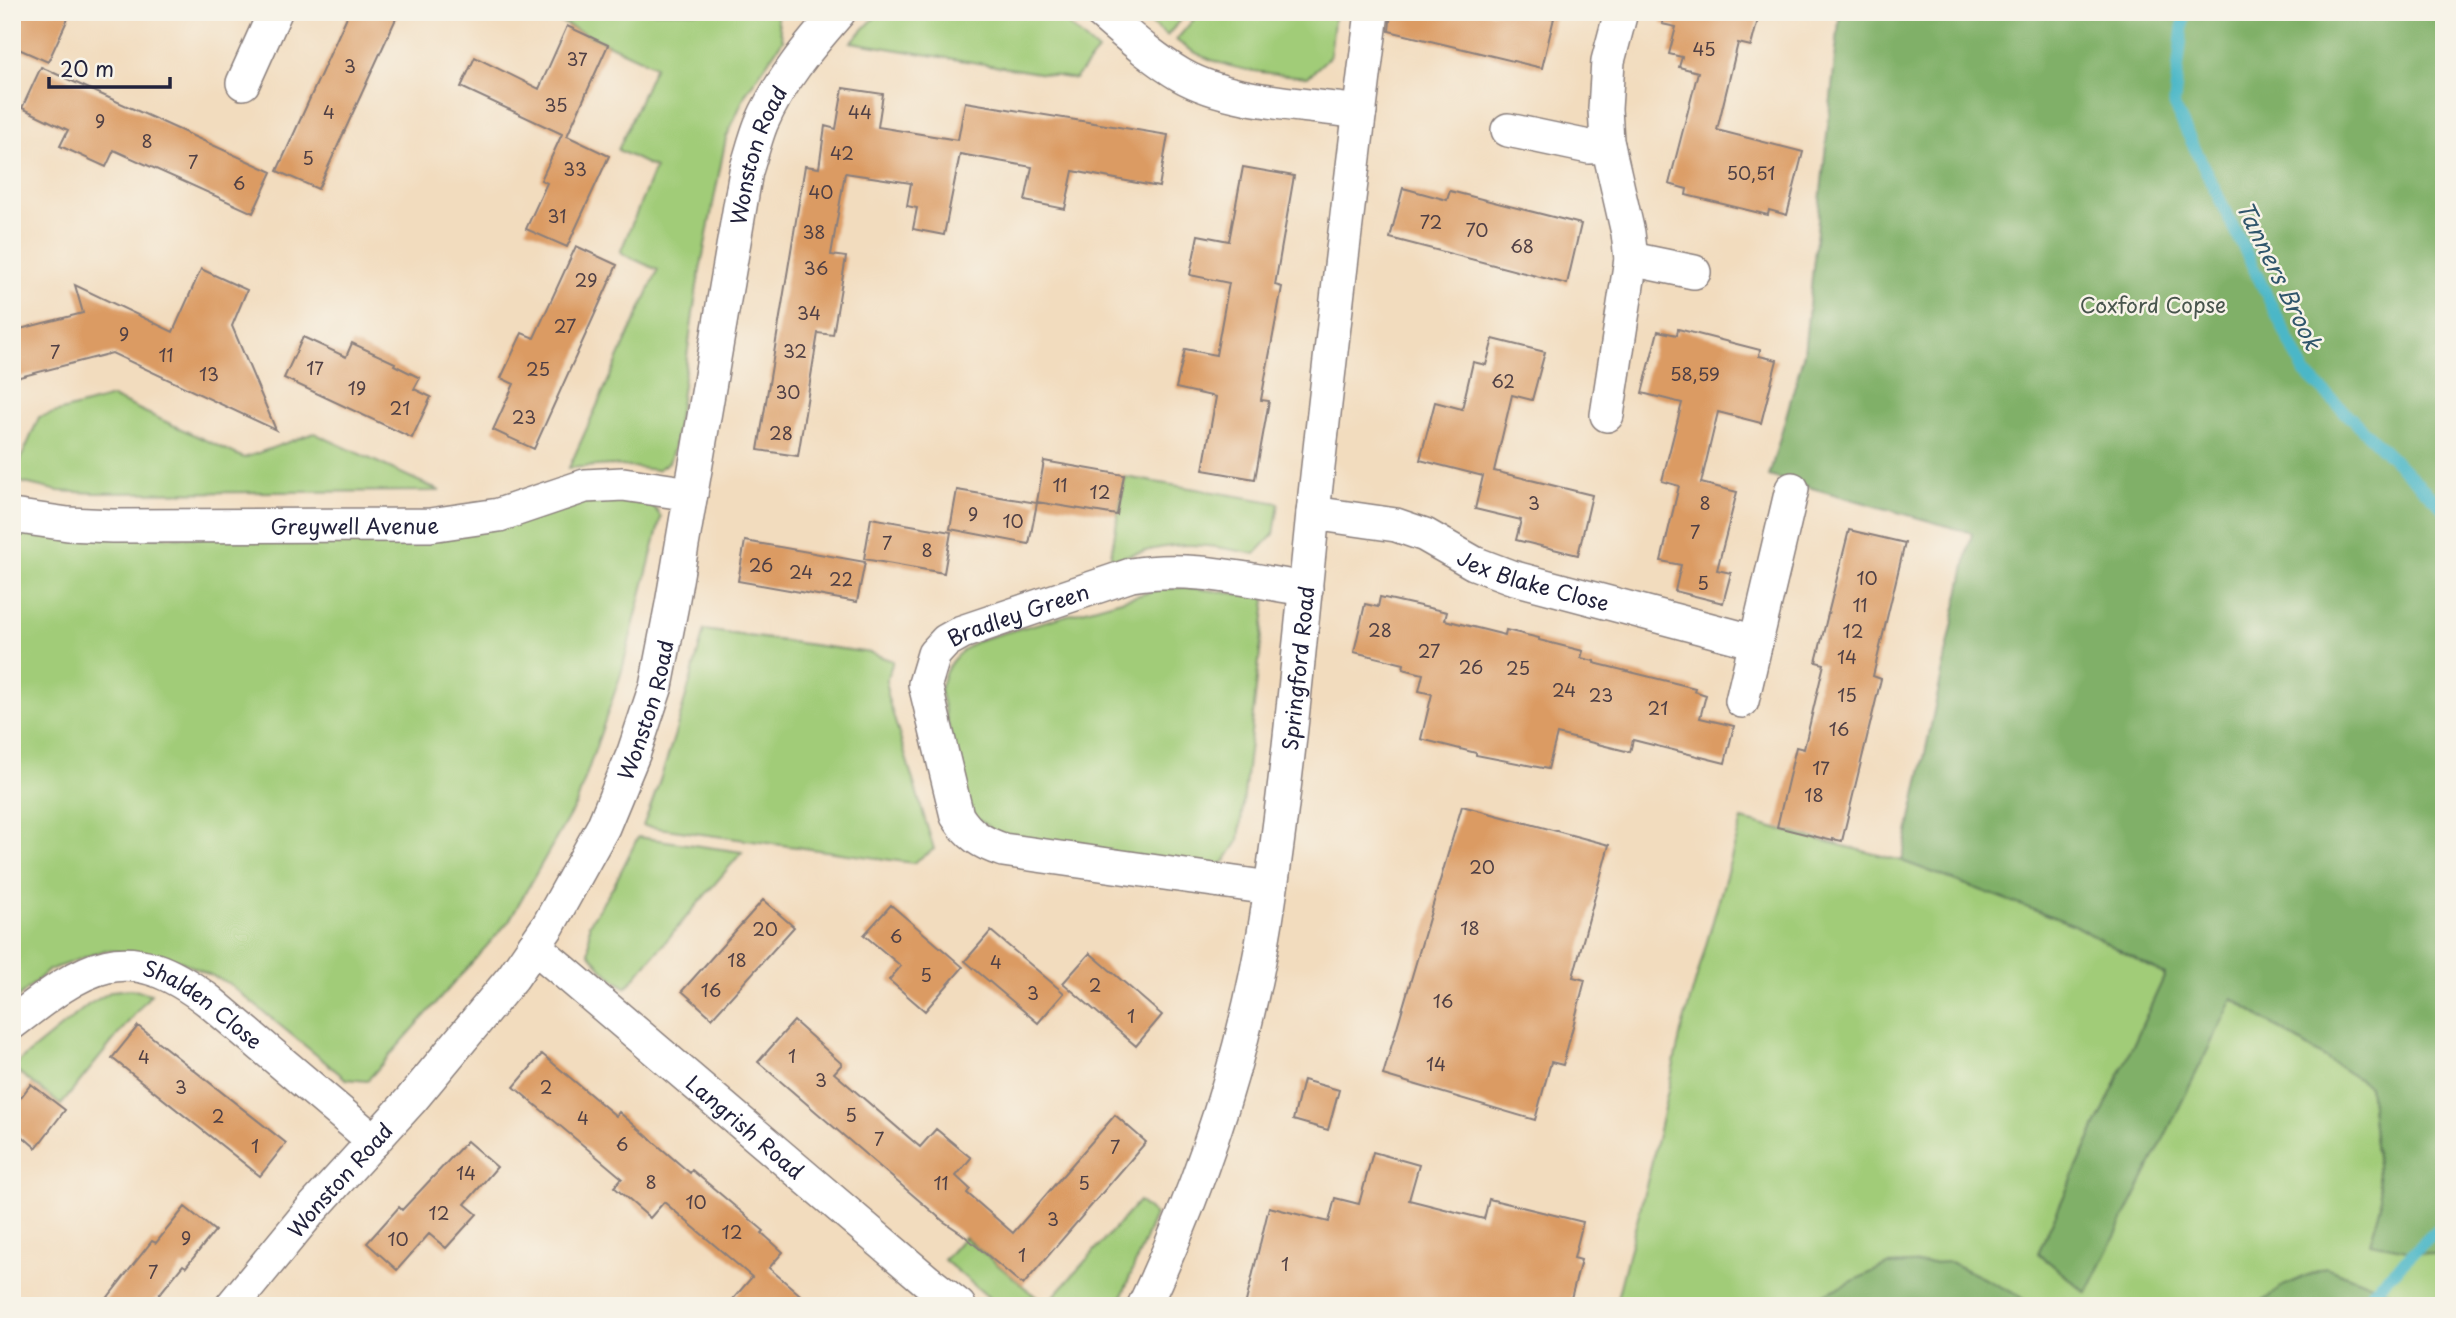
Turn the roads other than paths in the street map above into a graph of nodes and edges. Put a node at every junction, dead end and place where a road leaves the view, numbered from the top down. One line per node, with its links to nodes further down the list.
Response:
1 (275, 12): 6 (street)
2 (1100, 12): 7 (street)
3 (1372, 12): 7 (street, Springford Road)
4 (1620, 12): 9 (street)
5 (828, 16): 14 (street, Wonston Road)
6 (243, 83)
7 (1360, 112): 15 (street, Springford Road)
8 (1508, 130): 9 (street)
9 (1608, 146): 10 (street)
10 (1631, 259): 11 (street); 12 (street)
11 (1694, 272)
12 (1607, 415)
13 (1792, 489): 18 (street)
14 (691, 494): 16 (street, Greywell Avenue); 21 (street, Wonston Road)
15 (1313, 513): 17 (street, Springford Road); 18 (street, Jex Blake Close)
16 (12, 516)
17 (1306, 589): 20 (street, Springford Road); 20 (street, Bradley Green)
18 (1756, 642): 19 (street)
19 (1742, 701)
20 (1270, 888): 26 (street, Springford Road)
21 (534, 946): 23 (street, Wonston Road); 25 (street, Langrish Road)
22 (12, 1023): 23 (street, Shalden Close)
23 (373, 1141): 24 (street, Wonston Road)
24 (232, 1306)
25 (959, 1306)
26 (1144, 1306)

